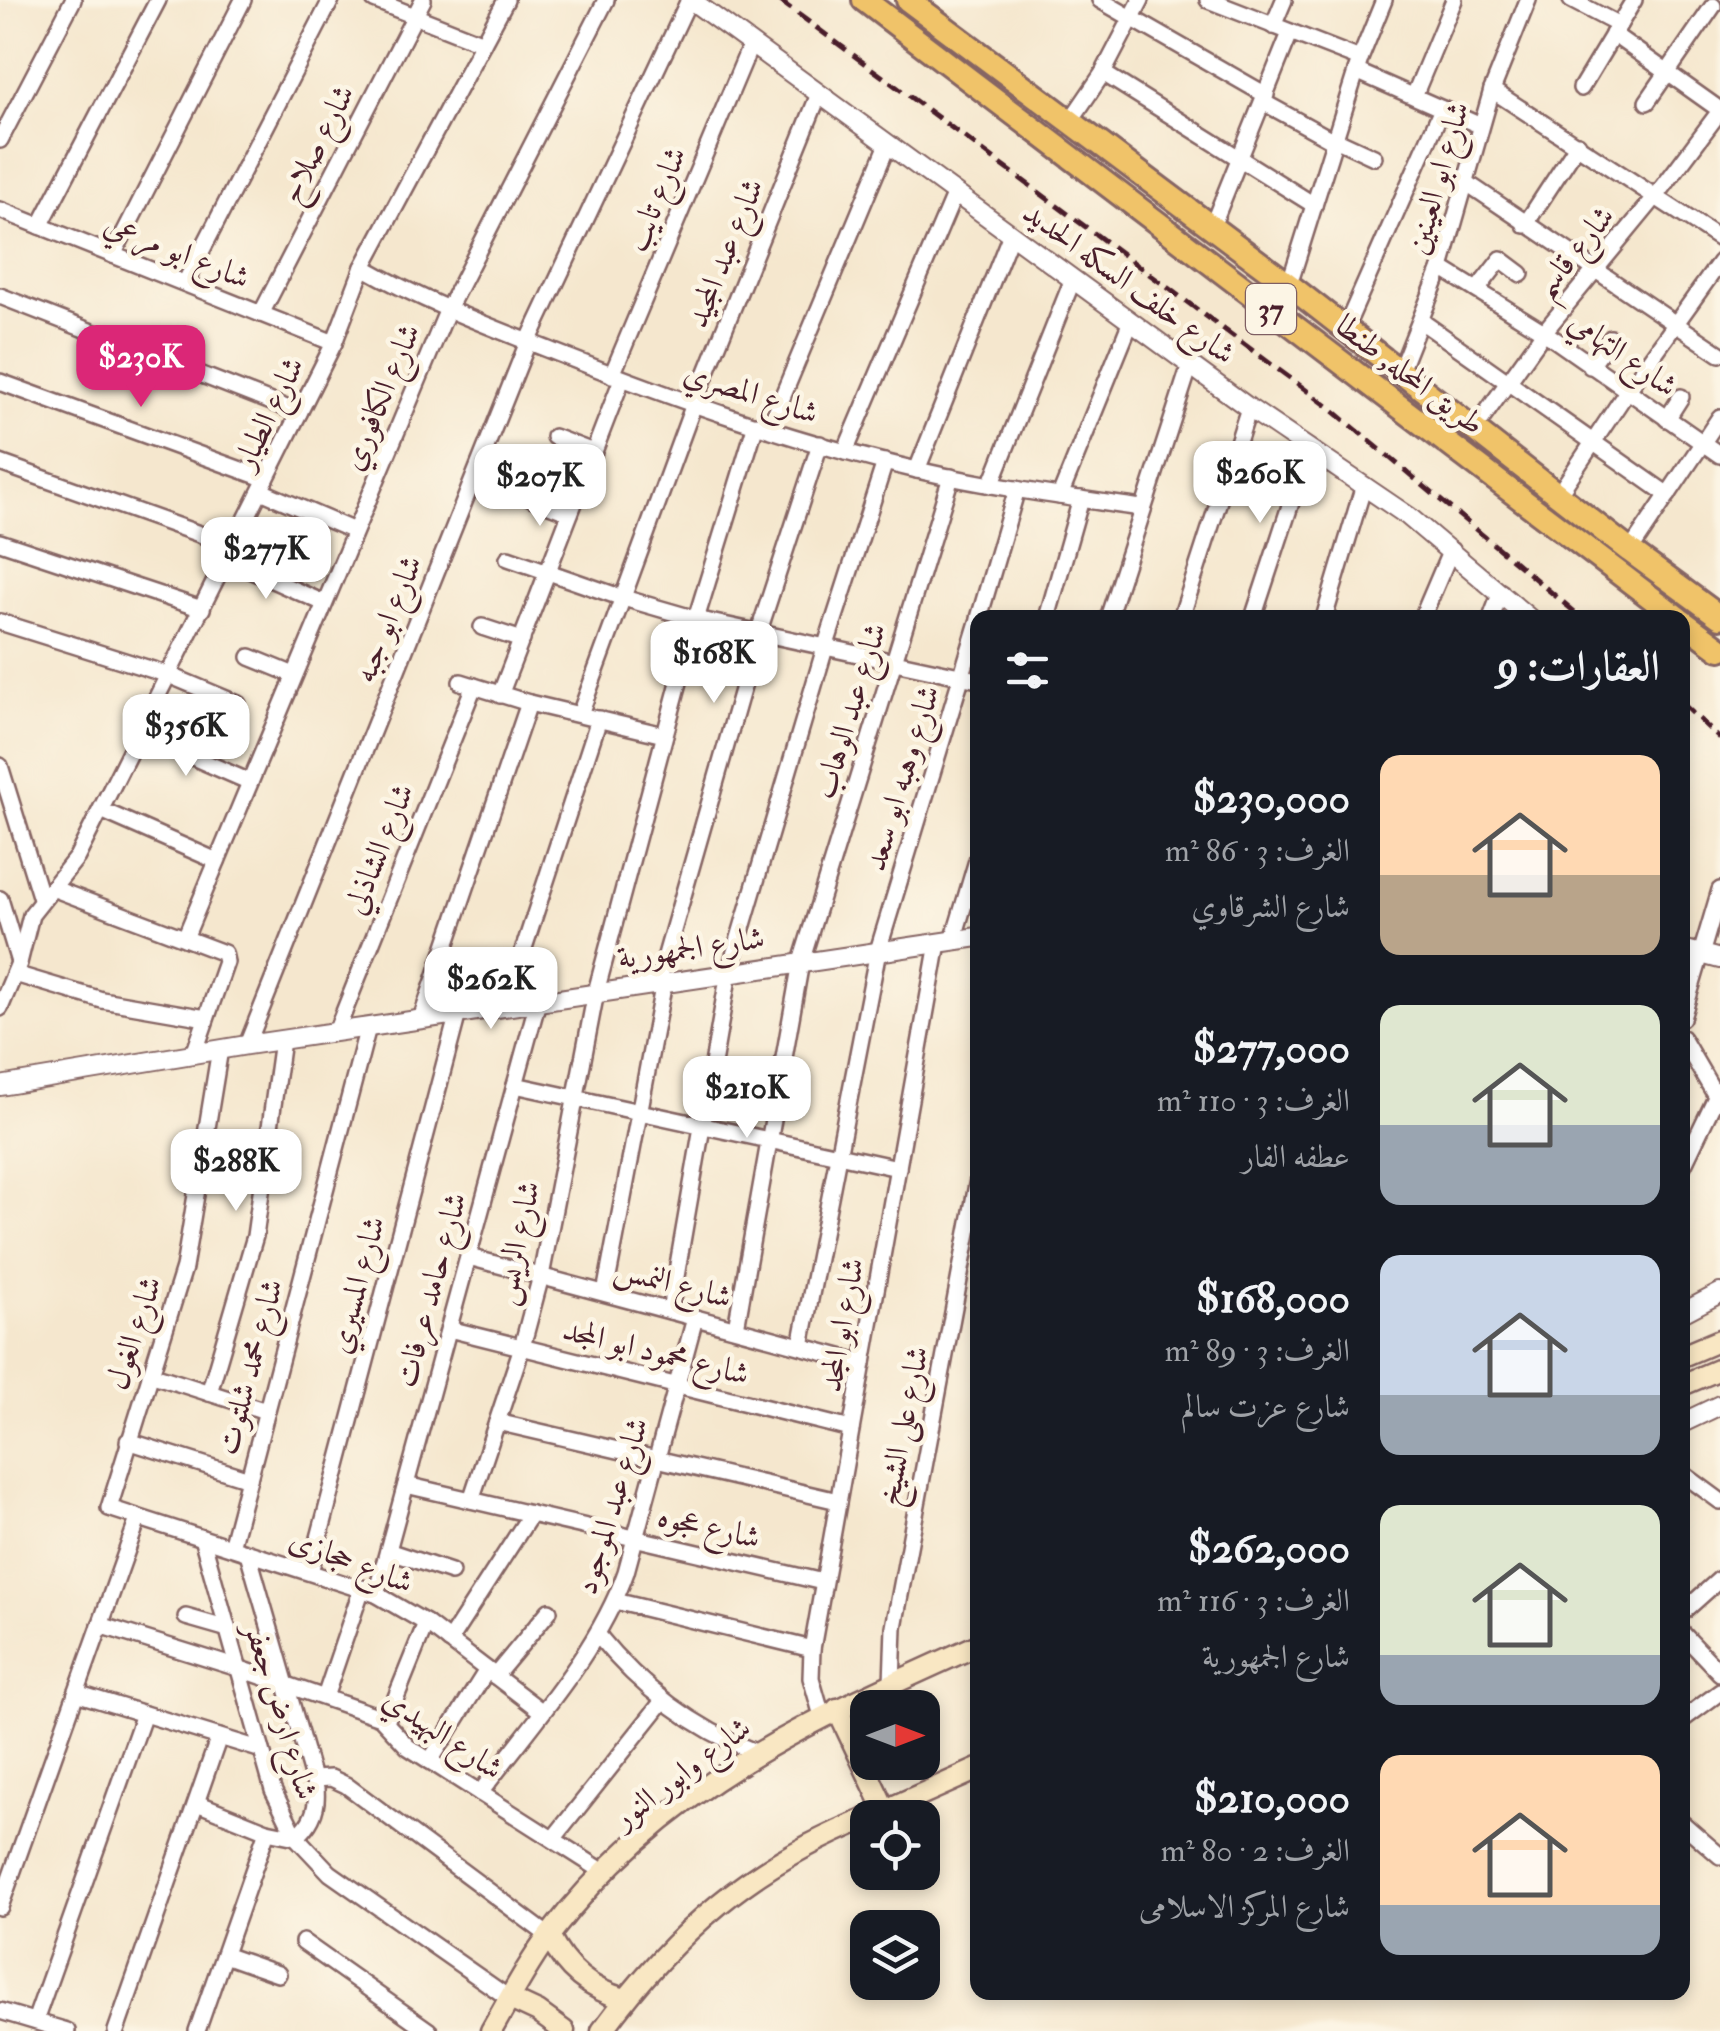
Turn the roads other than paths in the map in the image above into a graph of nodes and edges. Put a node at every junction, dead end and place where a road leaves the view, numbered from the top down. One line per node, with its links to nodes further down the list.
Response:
1 (73, 0): 42 (street)
2 (158, 0): 54 (street)
3 (243, 0): 58 (street)
4 (331, 0): 65 (street)
5 (374, 0): 22 (street)
6 (423, 0): 22 (street, شارع صلاح)
7 (506, 0): 27 (street, شارع الطيار)
8 (606, 0): 69 (street, شارع الكافوري)
9 (690, 0): 28 (street, شارع خلف السكه الحديد); 77 (street, شارع ابو جبه)
10 (908, 0): 40 (main road, طريق المحله, طنطا / 37)
11 (1100, 0): 23 (street)
12 (1141, 0): 23 (street)
13 (1208, 0): 24 (street)
14 (1284, 0): 24 (street)
15 (1384, 0): 29 (street)
16 (1454, 0): 35 (street)
17 (1528, 0): 33 (street, شارع ابو العينين)
18 (1570, 0): 25 (street)
19 (1634, 0): 25 (street)
20 (875, 4): 138 (main road, طريق المحله, طنطا / 37)
21 (1712, 5): 31 (street)
22 (414, 16): 27 (street); 70 (street, شارع صلاح)
23 (1132, 19): 30 (street); 36 (street)
24 (1272, 26): 26 (street)
25 (1616, 30): 31 (street); 32 (street)
26 (1290, 33): 29 (street); 36 (street)
27 (483, 44): 60 (street, شارع الطيار)
28 (751, 44): 34 (street, شارع خلف السكه الحديد); 83 (street, شارع تايب)
29 (1358, 65): 35 (street); 43 (street)
30 (1103, 73): 40 (street); 47 (street)
31 (1665, 74): 37 (street); 39 (street)
32 (1581, 88)
33 (1492, 90): 41 (street, شارع ابو العينين); 45 (street)
34 (819, 94): 44 (street, شارع خلف السكه الحديد); 88 (street, شارع عبد المجيد)
35 (1414, 96): 38 (street)
36 (1265, 99): 43 (street); 47 (street)
37 (1647, 102)
38 (1442, 109): 41 (street); 74 (street)
39 (1720, 110): 50 (street, شارع قاسم)
40 (1070, 122): 55 (main road, طريق المحله, طنطا / 37)
41 (1481, 126): 48 (street, شارع ابو العينين)
42 (0, 140)
43 (1335, 140): 46 (street); 51 (street)
44 (888, 144): 49 (street, شارع خلف السكه الحديد); 93 (street, شارع الريس)
45 (1578, 144): 50 (street); 53 (street)
46 (1374, 157)
47 (1241, 160): 51 (street); 55 (street)
48 (1467, 184): 53 (street); 61 (street, شارع ابو العينين)
49 (955, 193): 56 (street, شارع خلف السكه الحديد); 101 (street)
50 (1657, 195): 57 (street); 62 (street, شارع قاسم)
51 (1314, 205): 66 (street)
52 (0, 210): 54 (street, شارع ابو مرعي)
53 (1526, 225): 62 (street)
54 (40, 226): 58 (street, شارع ابو مرعي)
55 (1211, 229): 66 (main road, طريق المحله, طنطا / 37)
56 (1011, 234): 64 (street, شارع خلف السكه الحديد); 105 (street)
57 (1720, 239)
58 (113, 254): 65 (street, شارع ابو مرعي)
59 (1720, 262): 73 (street)
60 (363, 267): 69 (street, شارع المصري); 78 (street, شارع الطيار)
61 (1441, 268): 67 (street, شارع التهامي); 71 (street, شارع ابو العينين)
62 (1594, 270): 73 (street); 75 (street, شارع قاسم)
63 (1521, 274): 67 (street)
64 (1073, 279): 72 (street, شارع خلف السكه الحديد); 108 (street)
65 (185, 283): 70 (street, شارع ابو مرعي)
66 (1289, 284): 74 (main road, طريق المحله, طنطا / 37)
67 (1477, 290): 75 (street, شارع التهامي)
68 (0, 296): 90 (street)
69 (448, 309): 77 (street, شارع المصري); 118 (street, شارع الكافوري)
70 (260, 314): 78 (street, شارع ابو مرعي)
71 (1421, 321): 82 (street, شارع ابو العينين); 85 (street)
72 (1131, 322): 80 (street, شارع خلف السكه الحديد); 113 (street)
73 (1676, 325): 79 (street); 86 (street)
74 (1344, 329): 82 (main road, طريق المحله, طنطا / 37)
75 (1544, 332): 81 (street, شارع التهامي); 85 (street, شارع قاسم)
76 (1610, 338): 81 (street)
77 (528, 342): 83 (street, شارع المصري); 188 (street, شارع ابو جبه)
78 (334, 343): 90 (street, شارع الطيار)
79 (1720, 354)
80 (1190, 364): 89 (street, شارع خلف السكه الحديد); 116 (street)
81 (1590, 366): 86 (street, شارع التهامي)
82 (1400, 371): 94 (main road, طريق المحله, طنطا / 37)
83 (617, 377): 88 (street, شارع المصري); 100 (street, شارع تايب)
84 (0, 382): 107 (street)
85 (1508, 382): 94 (street, شارع قاسم); 96 (street)
86 (1626, 393): 92 (street, شارع التهامي); 96 (street)
87 (1682, 397): 92 (street)
88 (694, 404): 93 (street, شارع المصري); 126 (street, شارع عبد المجيد)
89 (1249, 408): 99 (street, شارع خلف السكه الحديد); 132 (street)
90 (299, 413): 107 (street, شارع الطيار)
91 (1720, 418): 97 (street)
92 (1666, 419): 97 (street, شارع التهامي)
93 (763, 426): 98 (street, شارع المصري); 140 (street, شارع الريس)
94 (1474, 430): 111 (main road, طريق المحله, طنطا / 37)
95 (554, 437): 100 (street)
96 (1594, 441): 111 (street); 112 (street)
97 (1703, 443): 102 (street, شارع التهامي); 112 (street)
98 (820, 444): 101 (street, شارع المصري); 144 (street)
99 (1309, 448): 109 (street, شارع خلف السكه الحديد); 133 (street)
100 (594, 452): 117 (street, شارع تايب)
101 (845, 452): 103 (street, شارع المصري)
102 (1720, 455)
103 (884, 462): 105 (street, شارع المصري); 146 (street)
104 (0, 463): 122 (street)
105 (917, 470): 106 (street, شارع المصري)
106 (952, 477): 108 (street, شارع المصري); 149 (street, شارع عبد الوهاب)
107 (264, 485): 118 (street); 122 (street, شارع الطيار)
108 (991, 485): 110 (street, شارع المصري)
109 (1364, 485): 120 (street, شارع خلف السكه الحديد); 134 (street)
110 (1017, 489): 113 (street, شارع المصري); 129 (street, شارع وهبه ابو سعد)
111 (1558, 495): 121 (main road, طريق المحله, طنطا / 37)
112 (1668, 495): 121 (street)
113 (1060, 496): 115 (street, شارع المصري)
114 (531, 498): 117 (street)
115 (1081, 499): 116 (street, شارع المصري); 130 (street)
116 (1141, 508): 131 (street)
117 (570, 513): 124 (street, شارع تايب)
118 (354, 531): 127 (street, شارع الكافوري)
119 (0, 542): 128 (street)
120 (1450, 550): 125 (street, شارع خلف السكه الحديد); 135 (street)
121 (1630, 551): 139 (main road, طريق المحله, طنطا / 37)
122 (230, 553): 127 (street); 128 (street, شارع الطيار)
123 (508, 558): 124 (street)
124 (549, 572): 126 (street); 145 (street, شارع تايب)
125 (1500, 592): 136 (street); 137 (street, شارع خلف السكه الحديد)
126 (620, 597): 140 (street); 156 (street, شارع عبد المجيد)
127 (324, 603): 151 (street, شارع الكافوري)
128 (202, 609): 150 (street, شارع الطيار)
129 (981, 610)
130 (1049, 610)
131 (1110, 610)
132 (1184, 610)
133 (1256, 610)
134 (1326, 610)
135 (1425, 610)
136 (1494, 610)
137 (1520, 610)
138 (1668, 610)
139 (1720, 617)
140 (696, 619): 144 (street); 159 (street, شارع الريس)
141 (0, 622): 150 (street)
142 (1690, 626): 147 (main road, طريق المحله, طنطا / 37)
143 (482, 627): 145 (street)
144 (758, 634): 146 (street); 177 (street)
145 (522, 640): 153 (street, شارع تايب)
146 (825, 648): 149 (street); 176 (street)
147 (1720, 649)
148 (250, 657): 151 (street)
149 (894, 662): 152 (street); 174 (street, شارع عبد الوهاب)
150 (170, 675): 155 (street); 158 (street, شارع الطيار)
151 (294, 675): 161 (street, شارع الكافوري)
152 (969, 678): 171 (street, شارع وهبه ابو سعد)
153 (500, 694): 154 (street); 186 (street, شارع الشاذلي)
154 (529, 703): 156 (street); 184 (street)
155 (238, 704)
156 (580, 714): 157 (street)
157 (598, 719): 159 (street); 180 (street)
158 (140, 734): 161 (street); 162 (street, شارع الطيار)
159 (664, 735): 178 (street, شارع الريس)
160 (0, 766): 166 (street)
161 (250, 782): 163 (street, شارع الكافوري)
162 (101, 810): 163 (street); 166 (street, شارع الطيار)
163 (217, 860): 168 (street, شارع الكافوري)
164 (970, 878): 170 (street, شارع ابو المجد)
165 (1720, 890): 172 (street)
166 (46, 894): 168 (street); 175 (street, شارع الطيار)
167 (0, 899): 175 (street)
168 (185, 938): 183 (street)
169 (970, 938): 170 (street, شارع الجمهورية)
170 (946, 942): 171 (street, شارع الجمهورية); 201 (street, شارع ابو المجد)
171 (878, 951): 174 (street, شارع الجمهورية); 200 (street, شارع وهبه ابو سعد)
172 (1691, 951): 173 (street)
173 (1720, 959)
174 (801, 962): 176 (street, شارع الجمهورية); 198 (street, شارع عبد الوهاب)
175 (17, 968): 181 (street, شارع الطيار); 183 (street)
176 (729, 972): 177 (street, شارع الجمهورية); 197 (street)
177 (661, 982): 178 (street, شارع الجمهورية); 196 (street)
178 (596, 992): 179 (street, شارع الجمهورية); 194 (street, شارع الريس)
179 (538, 1001): 180 (street, شارع الجمهورية); 192 (street, شارع حامد عرفات)
180 (505, 1006): 182 (street, شارع الجمهورية)
181 (0, 1008)
182 (458, 1013): 184 (street, شارع الجمهورية); 243 (street, شارع المسيري)
183 (206, 1018): 191 (street)
184 (420, 1019): 185 (street, شارع الجمهورية)
185 (368, 1027): 186 (street, شارع الجمهورية); 223 (street, شارع محمد شلتوت)
186 (336, 1032): 187 (street, شارع الجمهورية)
187 (282, 1040): 188 (street, شارع الجمهورية); 221 (street)
188 (247, 1045): 189 (street, شارع الجمهورية)
189 (220, 1049): 191 (street, شارع الجمهورية); 218 (street, شارع الغول)
190 (1690, 1053): 195 (street)
191 (194, 1054): 193 (street, شارع الجمهورية)
192 (516, 1085): 194 (street); 203 (street, شارع حامد عرفات)
193 (0, 1086)
194 (574, 1098): 196 (street); 204 (street, شارع الريس)
195 (1716, 1102): 199 (street)
196 (639, 1112): 197 (street); 205 (street)
197 (702, 1126): 198 (street); 208 (street)
198 (770, 1140): 200 (street); 210 (street, شارع عبد الوهاب)
199 (1690, 1152)
200 (838, 1155): 201 (street); 213 (street, شارع وهبه ابو سعد)
201 (898, 1168): 216 (street, شارع ابو المجد)
202 (970, 1223): 264 (street, شارع على الشيخ)
203 (468, 1257): 204 (street, شارع النمس); 211 (street, شارع حامد عرفات)
204 (541, 1276): 205 (street, شارع النمس); 214 (street, شارع الريس)
205 (605, 1293): 208 (street, شارع النمس)
206 (1720, 1293): 207 (street)
207 (1690, 1307)
208 (670, 1311): 209 (street, شارع النمس)
209 (695, 1318): 210 (street, شارع النمس); 220 (street, شارع عبد الموجود)
210 (736, 1328): 213 (street, شارع النمس)
211 (448, 1329): 214 (street, شارع محمود ابو المجد); 231 (street, شارع حامد عرفات)
212 (1720, 1340): 215 (main road)
213 (801, 1346): 216 (street, شارع النمس)
214 (522, 1347): 220 (street, شارع محمود ابو المجد); 225 (street, شارع الريس)
215 (1690, 1353)
216 (863, 1363): 226 (street, شارع ابو المجد)
217 (1720, 1369): 219 (main road)
218 (150, 1374): 221 (street); 227 (street, شارع الغول)
219 (1690, 1382)
220 (676, 1386): 226 (street, شارع محمود ابو المجد); 228 (street, شارع عبد الموجود)
221 (209, 1393): 223 (street)
222 (1720, 1405): 224 (street)
223 (266, 1411): 229 (street, شارع محمد شلتوت)
224 (1690, 1419)
225 (497, 1422): 228 (street); 232 (street, شارع الريس)
226 (851, 1428): 233 (street, شارع ابو المجد)
227 (128, 1441): 229 (street); 235 (street, شارع الغول)
228 (657, 1459): 233 (street); 239 (street, شارع عبد الموجود)
229 (248, 1479): 240 (street, شارع محمد شلتوت)
230 (1690, 1480): 234 (street)
231 (406, 1484): 232 (street, شارع عجوه); 241 (street, شارع حامد عرفات)
232 (471, 1500): 236 (street, شارع عجوه)
233 (838, 1501): 246 (street, شارع ابو المجد)
234 (1720, 1501)
235 (113, 1511): 237 (street, شارع حجازى)
236 (531, 1514): 239 (street, شارع عجوه); 256 (street)
237 (138, 1518): 238 (street, شارع حجازى); 253 (street)
238 (202, 1538): 240 (street, شارع حجازى); 254 (street, شارع ارض جعفر)
239 (636, 1538): 246 (street, شارع عجوه); 248 (street, شارع عبد الموجود)
240 (231, 1547): 242 (street, شارع حجازى)
241 (388, 1551): 244 (street); 247 (street, شارع حامد عرفات)
242 (248, 1552): 243 (street, شارع حجازى); 263 (street, شارع ارض جعفر)
243 (310, 1572): 247 (street, شارع حجازى)
244 (451, 1572)
245 (1720, 1579): 249 (street)
246 (823, 1582): 258 (street, شارع ابو المجد)
247 (369, 1591): 252 (street, شارع حجازى); 267 (street, شارع حامد عرفات)
248 (615, 1601): 255 (street, شارع عبد الموجود); 258 (street)
249 (1690, 1605)
250 (549, 1611): 261 (street)
251 (186, 1616): 254 (street)
252 (426, 1623): 256 (street, شارع حجازى); 273 (street)
253 (100, 1625): 260 (street, شارع البهيدي); 266 (street)
254 (228, 1629): 260 (street, شارع ارض جعفر)
255 (597, 1634): 268 (street); 269 (street, شارع عبد الموجود)
256 (450, 1641): 261 (street, شارع حجازى)
257 (1690, 1642): 262 (street)
258 (812, 1649): 270 (street, شارع ابو المجد)
259 (970, 1649): 264 (main road, شارع وابور النور)
260 (238, 1668): 263 (street, شارع البهيدي); 275 (street, شارع ارض جعفر)
261 (491, 1673): 269 (street, شارع حجازى); 277 (street)
262 (1720, 1674)
263 (286, 1684): 267 (street, شارع البهيدي); 279 (street, شارع ارض جعفر)
264 (892, 1684): 270 (main road, شارع وابور النور)
265 (1720, 1692): 272 (street)
266 (76, 1693): 271 (street); 291 (street)
267 (325, 1697): 273 (street, شارع البهيدي)
268 (663, 1701): 276 (street); 288 (street)
269 (541, 1711): 280 (street, شارع عبد الموجود)
270 (830, 1712): 276 (main road, شارع وابور النور); 281 (main road)
271 (144, 1714): 274 (street); 299 (street)
272 (1690, 1714)
273 (386, 1722): 277 (street, شارع البهيدي)
274 (219, 1737): 275 (street); 283 (street)
275 (262, 1750): 287 (street, شارع ارض جعفر)
276 (755, 1752): 290 (main road, شارع وابور النور)
277 (430, 1761): 280 (street, شارع البهيدي)
278 (970, 1772): 282 (main road)
279 (313, 1779): 287 (street, شارع ارض جعفر); 292 (street)
280 (480, 1793): 288 (street, شارع البهيدي)
281 (868, 1800)
282 (907, 1800)
283 (196, 1803): 286 (street); 301 (street)
284 (850, 1826): 297 (main road)
285 (1690, 1830): 289 (street)
286 (267, 1831): 287 (street); 294 (street)
287 (296, 1837): 296 (street)
288 (553, 1839): 290 (street, شارع البهيدي)
289 (1720, 1856)
290 (604, 1872): 292 (main road, شارع وابور النور)
291 (0, 1907)
292 (549, 1936): 296 (main road, شارع وابور النور); 297 (main road)
293 (304, 1942): 303 (street)
294 (224, 1955): 295 (street); 302 (street)
295 (278, 1974)
296 (510, 1999): 304 (main road, شارع وابور النور); 305 (main road)
297 (626, 1999): 306 (main road)
298 (0, 2011): 299 (street)
299 (40, 2025): 300 (street)
300 (67, 2031)
301 (116, 2031)
302 (198, 2031)
303 (430, 2031)
304 (491, 2031)
305 (564, 2031)
306 (602, 2031)

